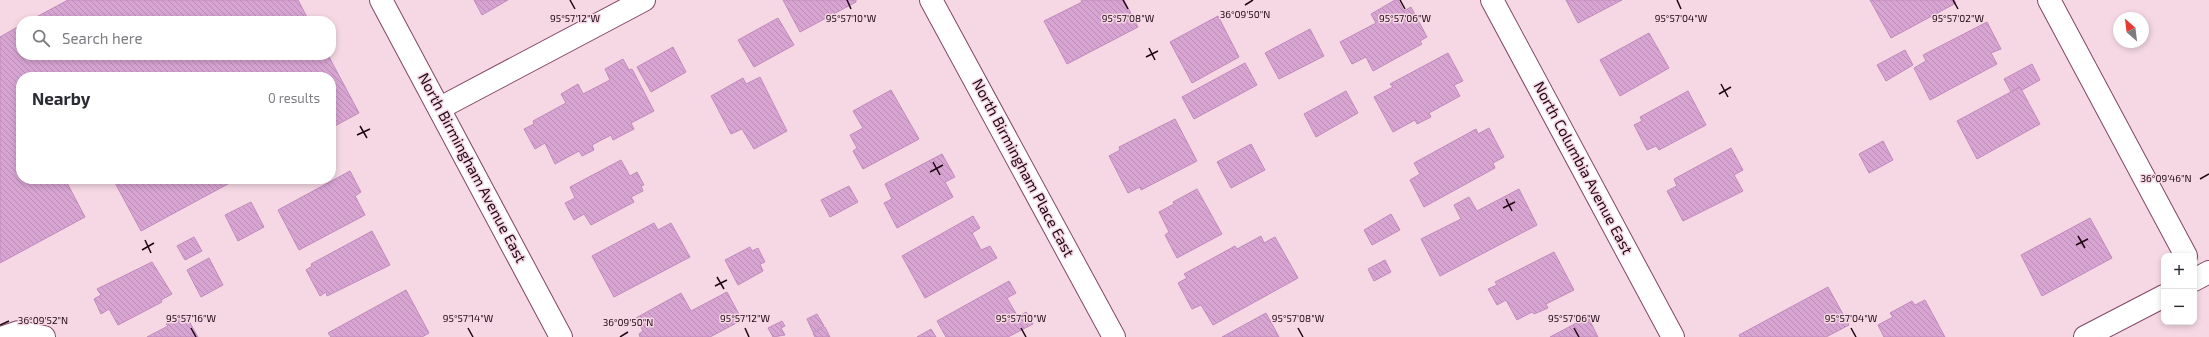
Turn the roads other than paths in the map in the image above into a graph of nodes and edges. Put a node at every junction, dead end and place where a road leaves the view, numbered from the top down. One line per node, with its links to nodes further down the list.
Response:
1 (382, 0): 6 (street, North Birmingham Avenue East)
2 (644, 0): 6 (street)
3 (931, 0): 12 (street, North Birmingham Place East)
4 (1492, 0): 13 (street, North Columbia Avenue East)
5 (2049, 0): 7 (street)
6 (440, 108): 11 (street, North Birmingham Avenue East)
7 (2184, 253)
8 (2161, 298): 14 (street)
9 (39, 335): 10 (street)
10 (4, 337)
11 (561, 337)
12 (1114, 337)
13 (1673, 337)
14 (2085, 337)

